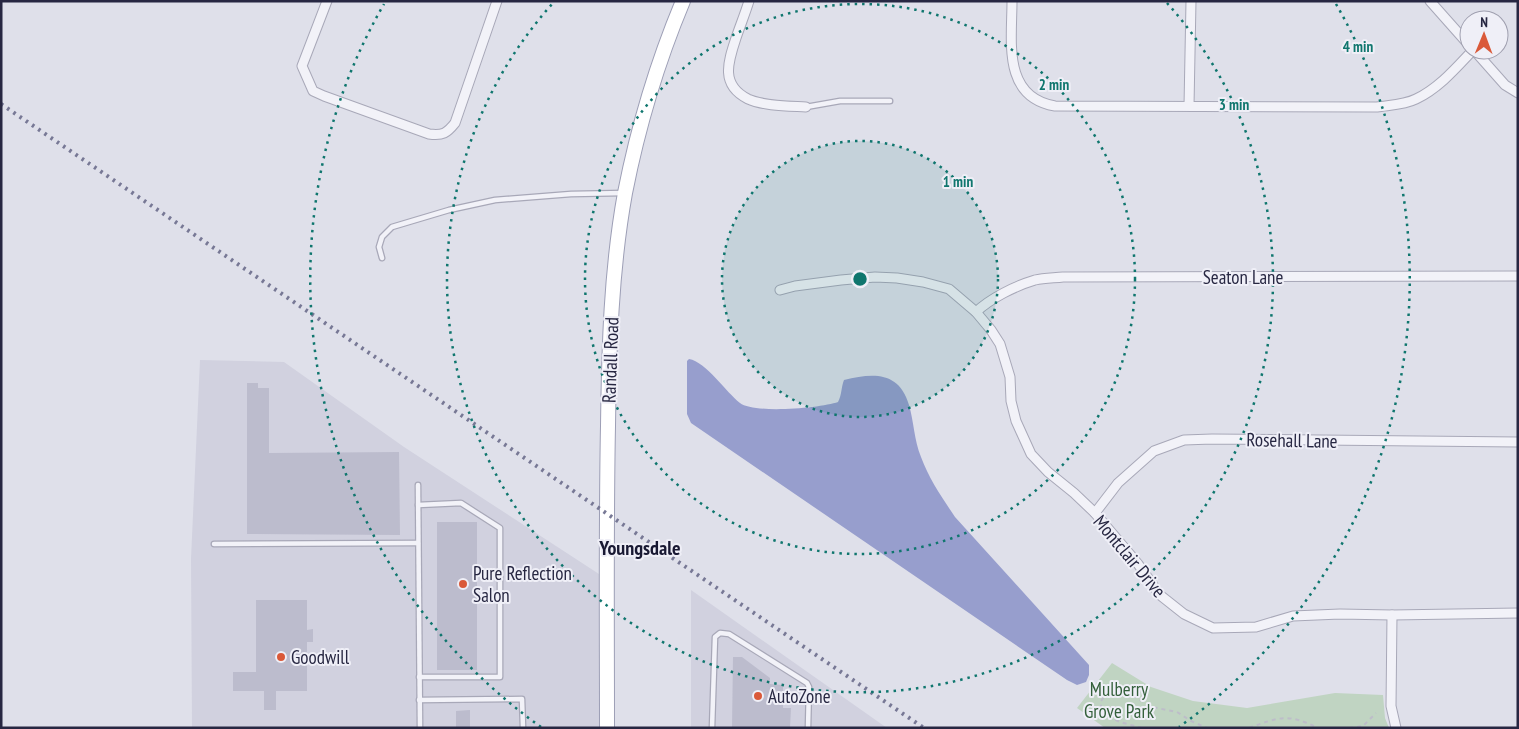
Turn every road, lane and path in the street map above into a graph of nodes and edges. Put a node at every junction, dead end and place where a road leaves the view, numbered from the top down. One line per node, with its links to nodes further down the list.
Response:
1 (327, 1): 8 (street)
2 (486, 1): 8 (street)
3 (683, 1): 16 (main road, Randall Road)
4 (749, 1): 15 (street)
5 (1012, 1): 14 (street)
6 (1191, 1): 14 (street)
7 (1430, 1): 9 (street)
8 (497, 3)
9 (1459, 33)
10 (1464, 60): 14 (street)
11 (1483, 60): 12 (street)
12 (1518, 93)
13 (890, 101): 15 (lane)
14 (1189, 106)
15 (806, 107)
16 (625, 193): 17 (lane); 35 (main road, Randall Road)
17 (382, 258)
18 (1518, 276): 20 (street, Seaton Lane)
19 (780, 290): 20 (street, Montclair Drive)
20 (976, 312): 24 (street, Montclair Drive)
21 (1518, 442): 24 (street, Rosehall Lane)
22 (418, 485): 23 (lane)
23 (418, 505): 25 (lane); 29 (lane)
24 (1095, 513): 28 (street, Montclair Drive)
25 (418, 543): 26 (lane); 29 (lane)
26 (214, 544)
27 (1518, 614): 28 (street, Montclair Drive)
28 (1392, 615): 43 (street)
29 (419, 677): 30 (lane)
30 (419, 700): 33 (lane); 34 (lane)
31 (1376, 713): 32 (path)
32 (1363, 727): 42 (path)
33 (420, 728)
34 (523, 728)
35 (607, 728)
36 (712, 728): 37 (lane)
37 (808, 728)
38 (1142, 728): 39 (path)
39 (1207, 728)
40 (1249, 728): 41 (path)
41 (1318, 728)
42 (1349, 728)
43 (1396, 728)

